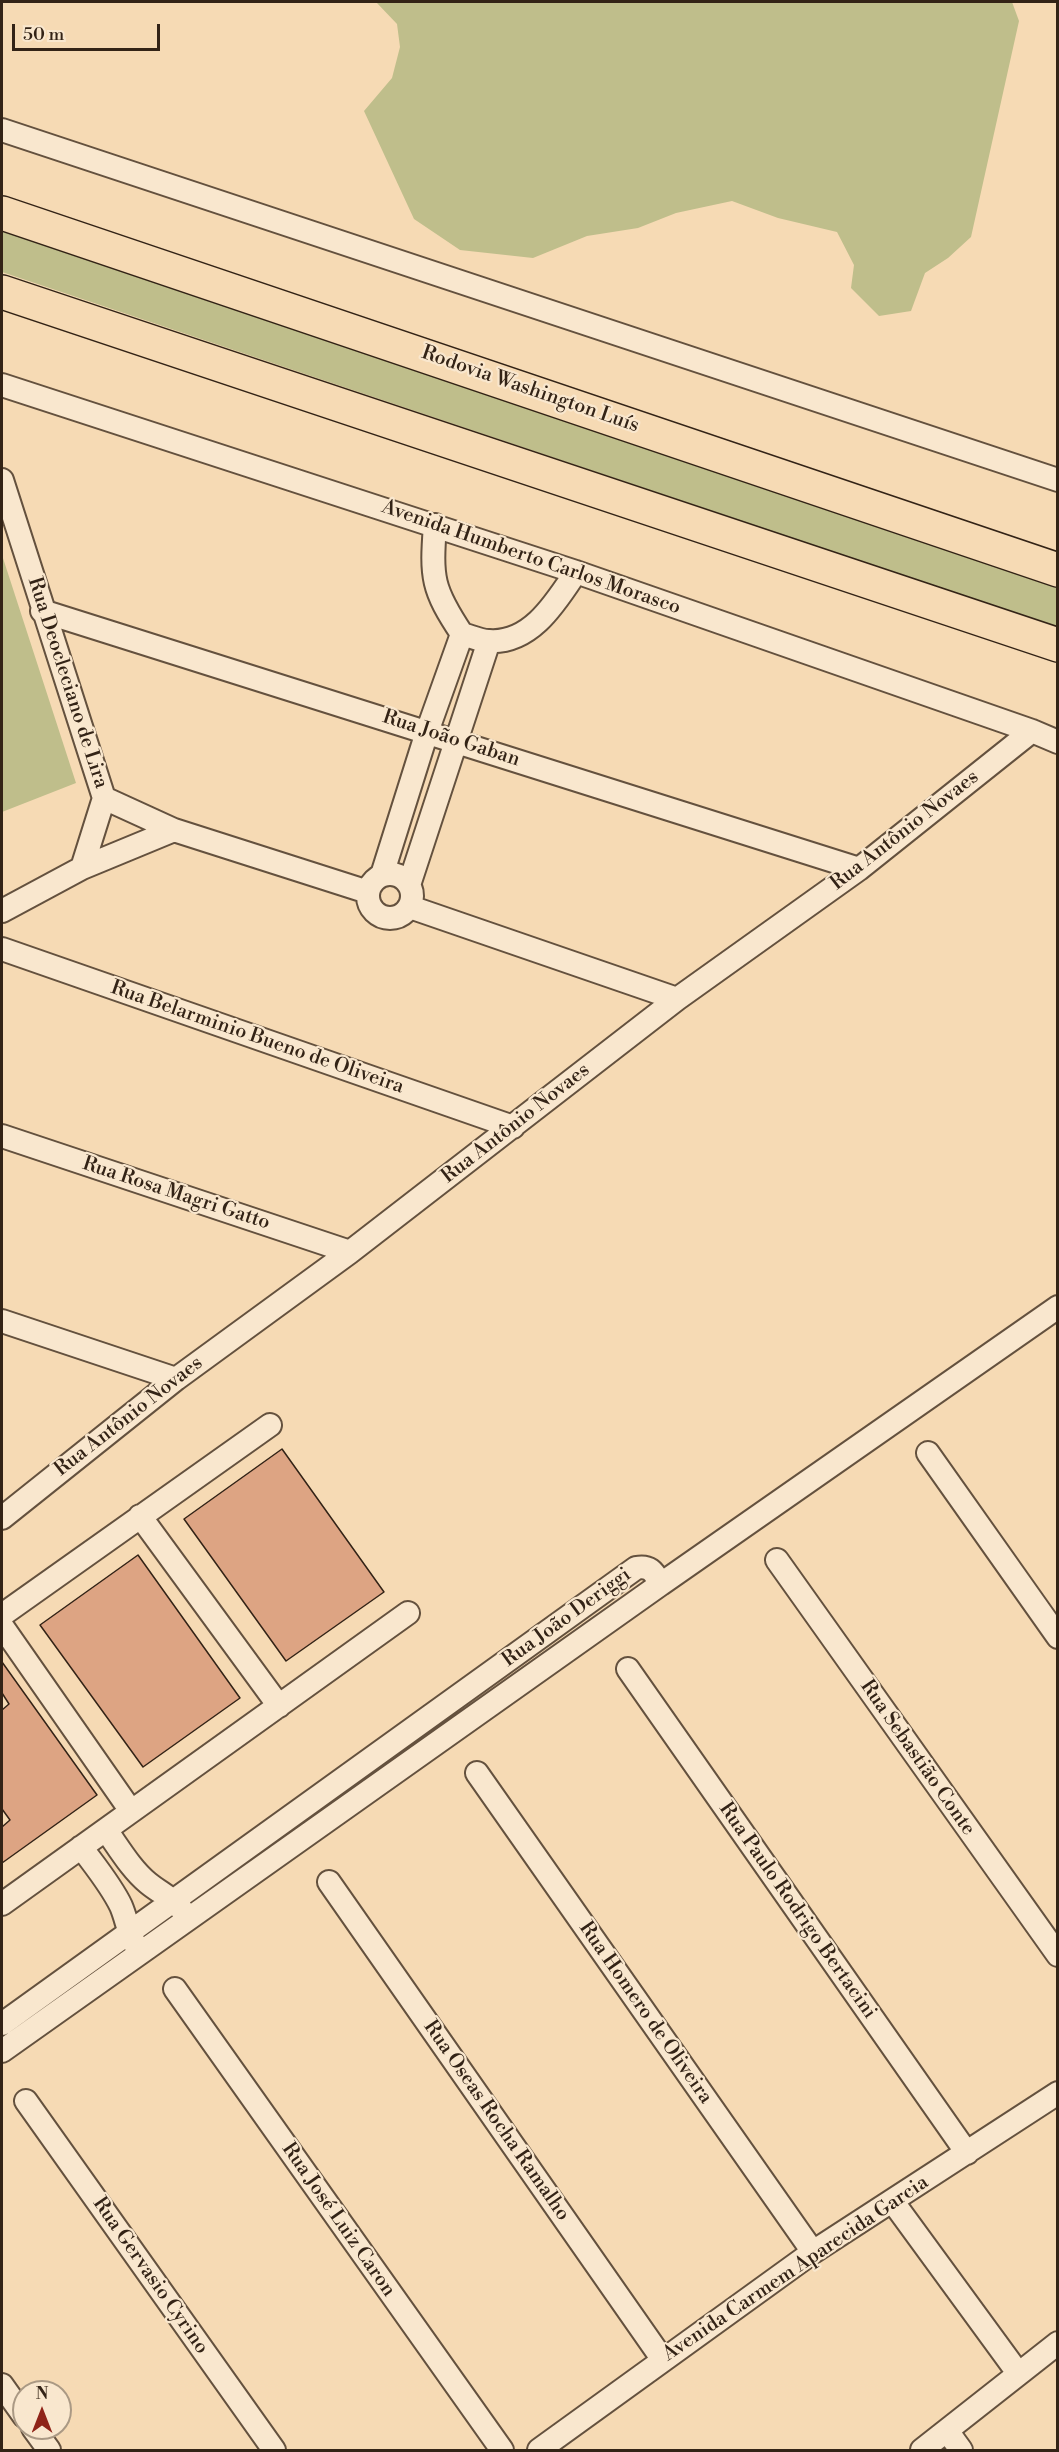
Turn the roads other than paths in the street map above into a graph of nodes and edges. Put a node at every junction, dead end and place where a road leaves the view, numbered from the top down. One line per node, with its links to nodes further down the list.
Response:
1 (2, 130): 6 (street)
2 (2, 213): 8 (highway, Rodovia Washington Luís)
3 (2, 292): 13 (highway)
4 (2, 385): 7 (street, Avenida Humberto Carlos Morasco)
5 (2, 480): 10 (street, Rua Deocleciano de Lira)
6 (1058, 480)
7 (435, 525): 9 (street, Avenida Humberto Carlos Morasco); 11 (street)
8 (1058, 570)
9 (576, 572): 12 (street); 14 (street, Avenida Humberto Carlos Morasco)
10 (42, 611): 15 (street, Rua João Gaban); 18 (street, Rua Deocleciano de Lira)
11 (462, 634): 12 (street); 15 (street)
12 (489, 641): 16 (street)
13 (1058, 645)
14 (1032, 730): 17 (street, Avenida Humberto Carlos Morasco); 21 (street, Rua Antônio Novaes)
15 (428, 732): 16 (street, Rua João Gaban); 22 (street)
16 (456, 741): 21 (street, Rua João Gaban); 23 (street)
17 (1058, 742)
18 (104, 798): 19 (street); 20 (street, Rua Deocleciano de Lira)
19 (174, 830): 20 (street); 22 (street)
20 (82, 868): 24 (street)
21 (860, 869): 26 (street, Rua Antônio Novaes)
22 (375, 884): 23 (street); 23 (street)
23 (410, 896): 26 (street)
24 (2, 911)
25 (2, 950): 27 (street, Rua Belarminio Bueno de Oliveira)
26 (677, 999): 27 (street, Rua Antônio Novaes)
27 (513, 1127): 29 (street, Rua Antônio Novaes)
28 (2, 1136): 29 (street, Rua Rosa Magri Gatto)
29 (350, 1252): 32 (street, Rua Antônio Novaes)
30 (1058, 1307): 50 (street, Rua João Deriggi)
31 (2, 1321): 32 (street)
32 (176, 1379): 35 (street, Rua Antônio Novaes)
33 (270, 1425): 36 (street)
34 (928, 1453): 41 (street)
35 (5, 1510)
36 (140, 1516): 39 (street); 43 (street)
37 (777, 1560): 52 (street, Rua Sebastião Conte)
38 (408, 1613): 43 (street)
39 (2, 1615)
40 (2, 1626): 45 (street)
41 (1058, 1637)
42 (628, 1669): 58 (street, Rua Paulo Rodrigo Bertacini)
43 (279, 1706): 45 (street)
44 (477, 1773): 60 (street, Rua Homero de Oliveira)
45 (131, 1811): 46 (street)
46 (106, 1830): 47 (street); 50 (street)
47 (81, 1847): 49 (street); 51 (street)
48 (328, 1882): 62 (street, Rua Oseas Rocha Ramalho)
49 (2, 1904)
50 (182, 1910): 51 (street, Rua João Deriggi)
51 (134, 1943): 54 (street, Rua João Deriggi); 55 (street, Rua João Deriggi)
52 (1058, 1955)
53 (175, 1989): 68 (street, Rua José Luiz Caron)
54 (2, 2024)
55 (2, 2051)
56 (1058, 2093): 58 (street, Avenida Carmem Aparecida Garcia)
57 (26, 2101): 67 (street, Rua Gervasio Cyrino)
58 (967, 2153): 59 (street, Avenida Carmem Aparecida Garcia)
59 (893, 2202): 60 (street, Avenida Carmem Aparecida Garcia); 63 (street)
60 (813, 2252): 62 (street, Avenida Carmem Aparecida Garcia)
61 (1058, 2343): 63 (street)
62 (663, 2360): 69 (street, Avenida Carmem Aparecida Garcia)
63 (1018, 2373): 66 (street)
64 (2, 2385): 65 (street)
65 (12, 2399)
66 (948, 2432): 70 (street); 71 (street)
67 (274, 2451)
68 (502, 2451)
69 (539, 2451)
70 (922, 2451)
71 (961, 2451)

